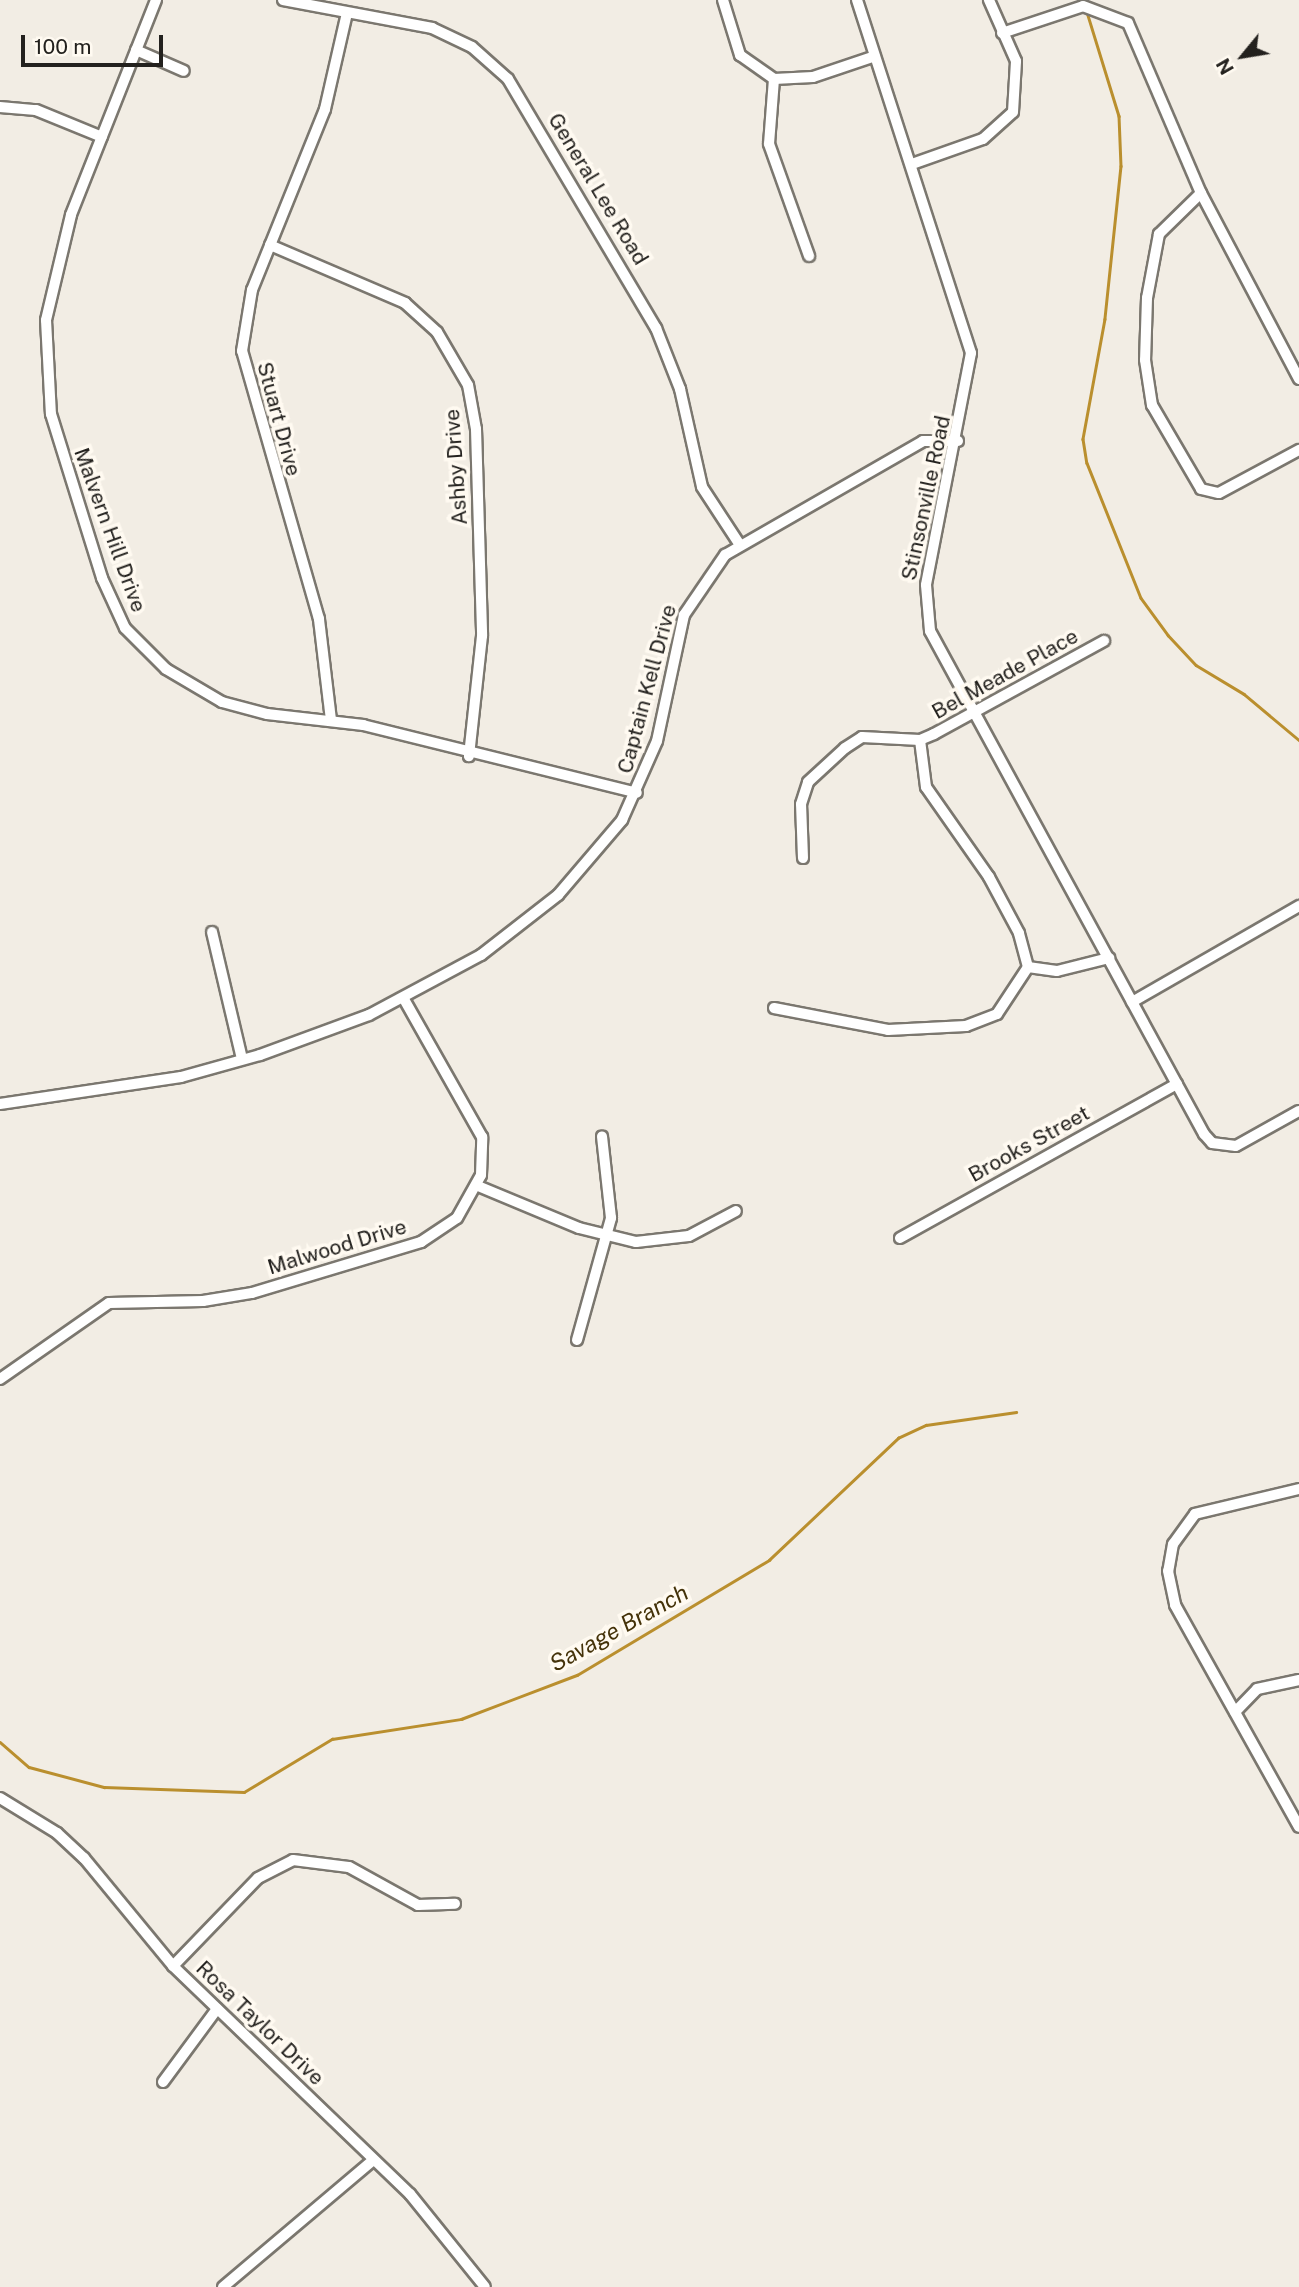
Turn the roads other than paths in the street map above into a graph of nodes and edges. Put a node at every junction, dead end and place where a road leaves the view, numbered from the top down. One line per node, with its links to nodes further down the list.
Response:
1 (156, 0): 8 (street, Malvern Hill Drive)
2 (283, 0): 6 (street, General Lee Road)
3 (723, 0): 11 (street)
4 (857, 0): 9 (street, Stinsonville Road)
5 (989, 0): 7 (street)
6 (347, 13): 16 (street, Stuart Drive); 21 (street, General Lee Road)
7 (1002, 33): 14 (street); 15 (street)
8 (136, 50): 10 (street); 13 (street, Malvern Hill Drive)
9 (876, 56): 11 (street); 14 (street, Stinsonville Road)
10 (184, 71)
11 (774, 79): 17 (street)
12 (0, 107): 13 (street)
13 (102, 137): 24 (street, Malvern Hill Drive)
14 (912, 164): 19 (street, Stinsonville Road)
15 (1201, 193): 18 (street); 20 (street)
16 (270, 245): 24 (street, Stuart Drive); 26 (street, Ashby Drive)
17 (808, 256)
18 (1299, 379)
19 (958, 441): 21 (street, Captain Kell Drive); 23 (street, Stinsonville Road)
20 (1299, 450)
21 (740, 545): 27 (street, Captain Kell Drive)
22 (1104, 641): 23 (street, Bel Meade Place)
23 (975, 713): 25 (street, Bel Meade Place); 31 (street, Stinsonville Road)
24 (331, 720): 26 (street, Malvern Hill Drive)
25 (920, 740): 28 (street, Bel Meade Place); 32 (street)
26 (469, 756): 27 (street, Malvern Hill Drive)
27 (637, 793): 33 (street, Captain Kell Drive)
28 (803, 858)
29 (1299, 906): 34 (street)
30 (212, 932): 36 (street)
31 (1109, 958): 32 (street); 34 (street, Stinsonville Road)
32 (1028, 967): 35 (street)
33 (404, 999): 36 (street, Captain Kell Drive); 41 (street, Malwood Drive)
34 (1132, 1002): 37 (street, Stinsonville Road)
35 (774, 1008)
36 (242, 1059): 38 (street, Captain Kell Drive)
37 (1177, 1084): 39 (street, Stinsonville Road); 44 (street, Brooks Street)
38 (0, 1104)
39 (1299, 1111)
40 (602, 1136): 43 (street)
41 (478, 1186): 43 (street); 46 (street, Malwood Drive)
42 (736, 1211): 43 (street)
43 (607, 1237): 45 (street)
44 (900, 1238)
45 (578, 1340)
46 (0, 1380)
47 (1299, 1489): 49 (street)
48 (1299, 1680): 49 (street)
49 (1236, 1712): 51 (street)
50 (0, 1798): 53 (street, Rosa Taylor Drive)
51 (1299, 1827)
52 (455, 1904): 53 (street)
53 (173, 1966): 54 (street, Rosa Taylor Drive)
54 (217, 2009): 55 (street); 56 (street, Rosa Taylor Drive)
55 (163, 2082)
56 (373, 2161): 57 (street); 58 (street, Rosa Taylor Drive)
57 (223, 2287)
58 (485, 2287)

